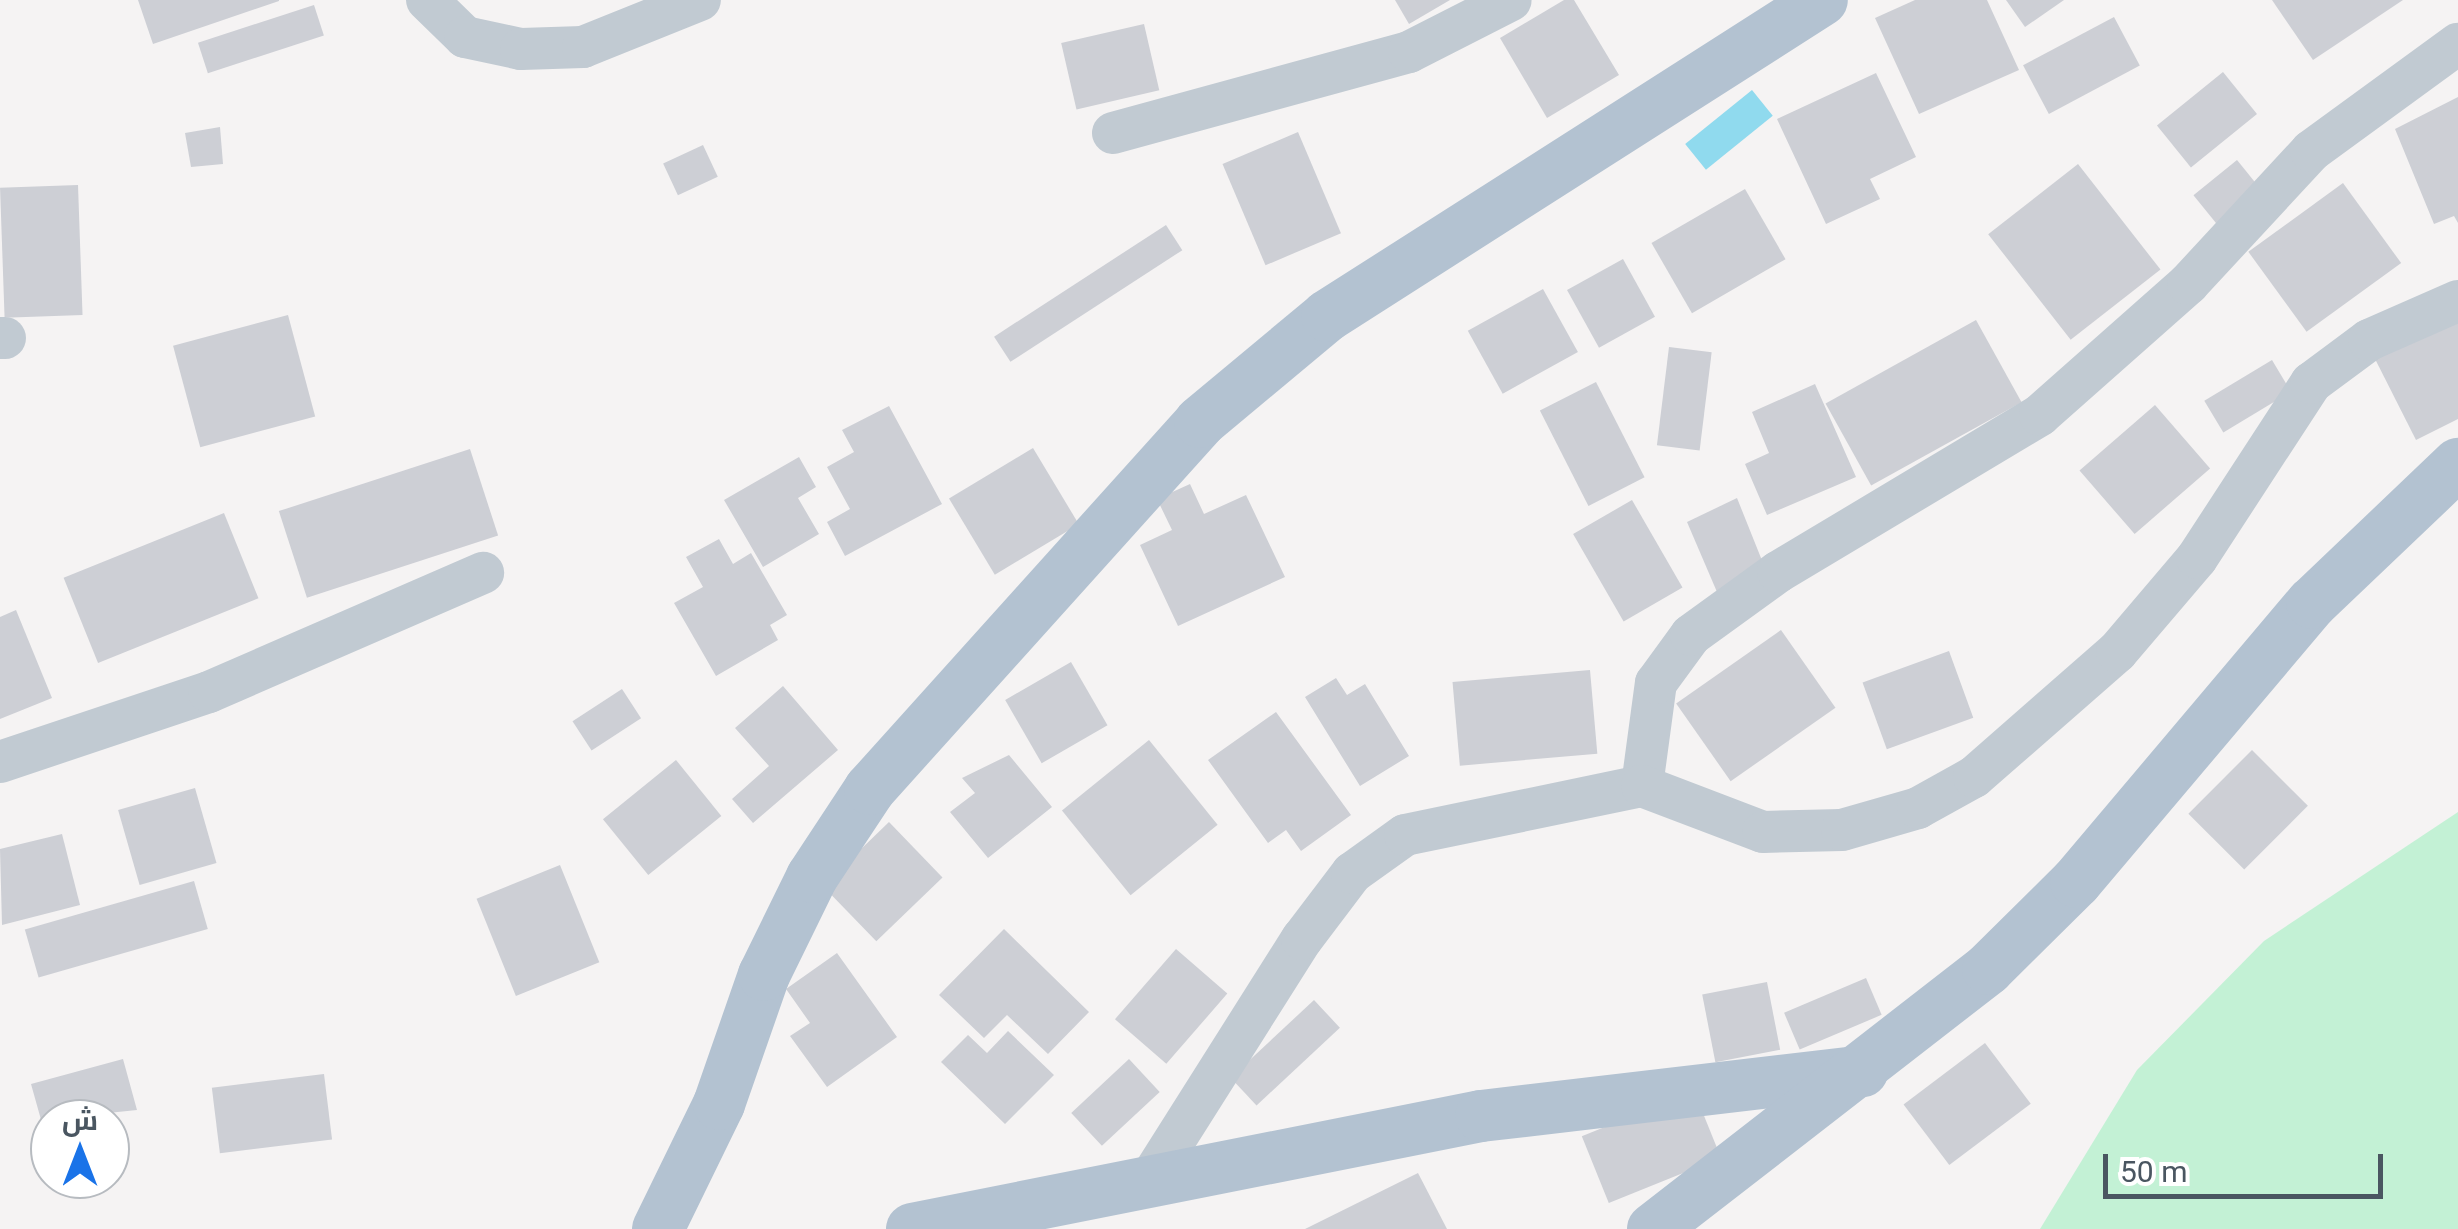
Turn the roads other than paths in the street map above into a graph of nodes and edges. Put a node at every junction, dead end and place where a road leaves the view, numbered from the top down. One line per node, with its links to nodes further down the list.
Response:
1 (427, 0): 2 (street)
2 (700, 0)
3 (1511, 0): 6 (street)
4 (1822, 0): 14 (main road)
5 (2458, 44): 11 (street)
6 (1113, 132)
7 (2458, 300): 11 (street)
8 (2458, 464): 12 (main road)
9 (484, 573): 10 (street)
10 (0, 762)
11 (1642, 786): 13 (street)
12 (1862, 1071): 13 (main road); 16 (main road)
13 (1145, 1187): 15 (main road)
14 (658, 1229)
15 (912, 1229)
16 (1654, 1229)

